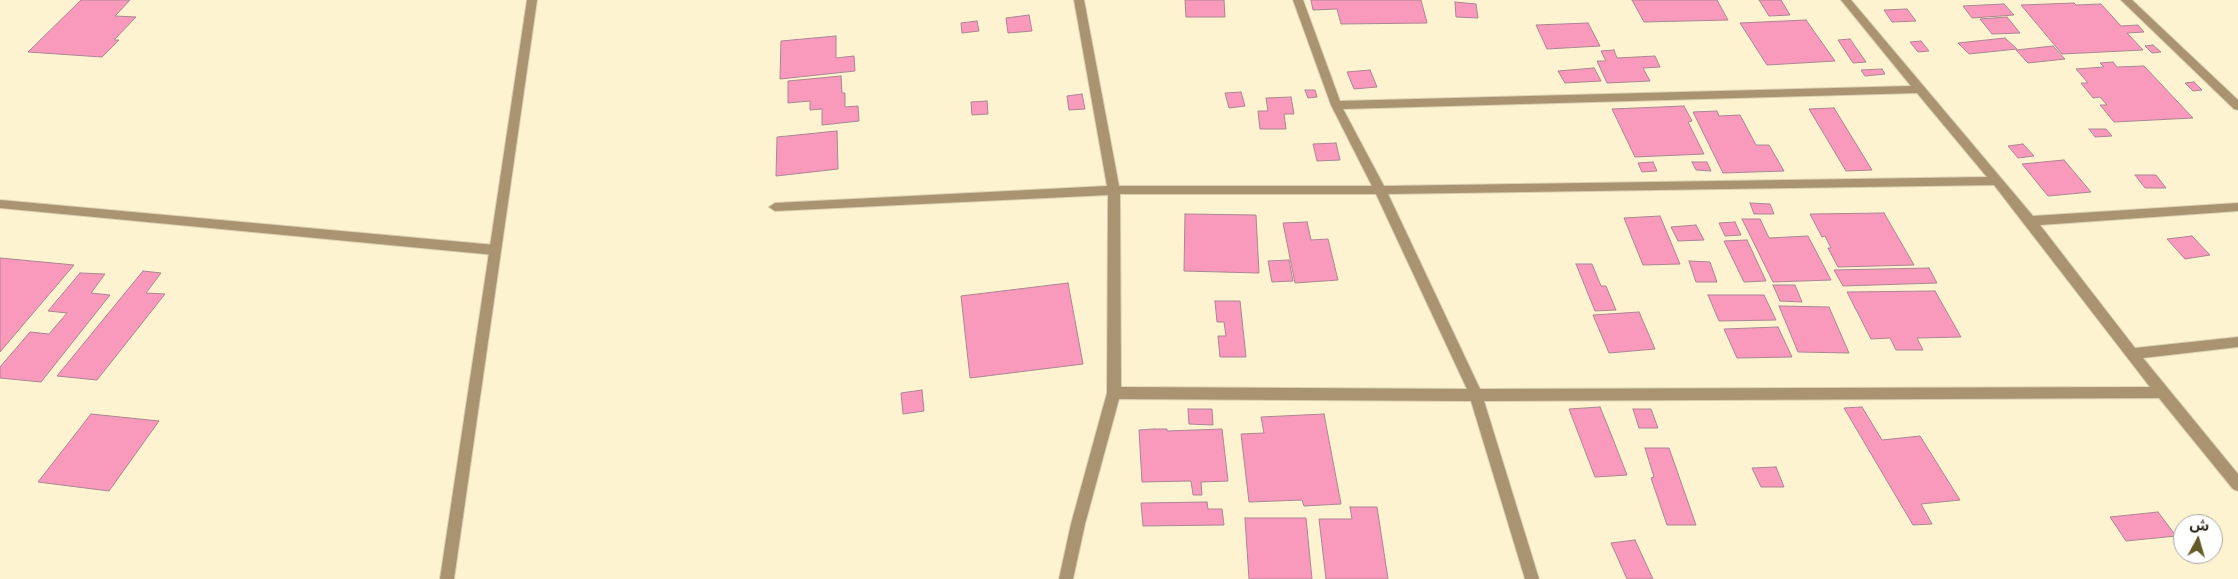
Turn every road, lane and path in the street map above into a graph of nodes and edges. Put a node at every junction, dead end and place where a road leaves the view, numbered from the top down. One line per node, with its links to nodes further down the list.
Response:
1 (532, 0): 16 (street)
2 (1079, 0): 10 (street)
3 (1298, 0): 7 (street)
4 (1846, 0): 6 (street)
5 (2126, 0): 8 (street)
6 (1921, 89): 7 (street); 9 (street)
7 (1336, 105): 11 (street)
8 (2238, 106)
9 (1996, 181): 11 (street); 15 (street)
10 (1114, 190): 11 (street); 13 (street); 20 (street)
11 (1380, 190): 21 (street)
12 (0, 204): 16 (street)
13 (775, 206)
14 (2238, 207): 15 (street)
15 (2030, 221): 18 (street)
16 (495, 250): 23 (street)
17 (2238, 342): 18 (street)
18 (2132, 354): 19 (street)
19 (2163, 392): 21 (street); 22 (street)
20 (1114, 393): 21 (street); 24 (street)
21 (1476, 395): 25 (street)
22 (2238, 485)
23 (446, 579)
24 (1066, 579)
25 (1532, 579)

